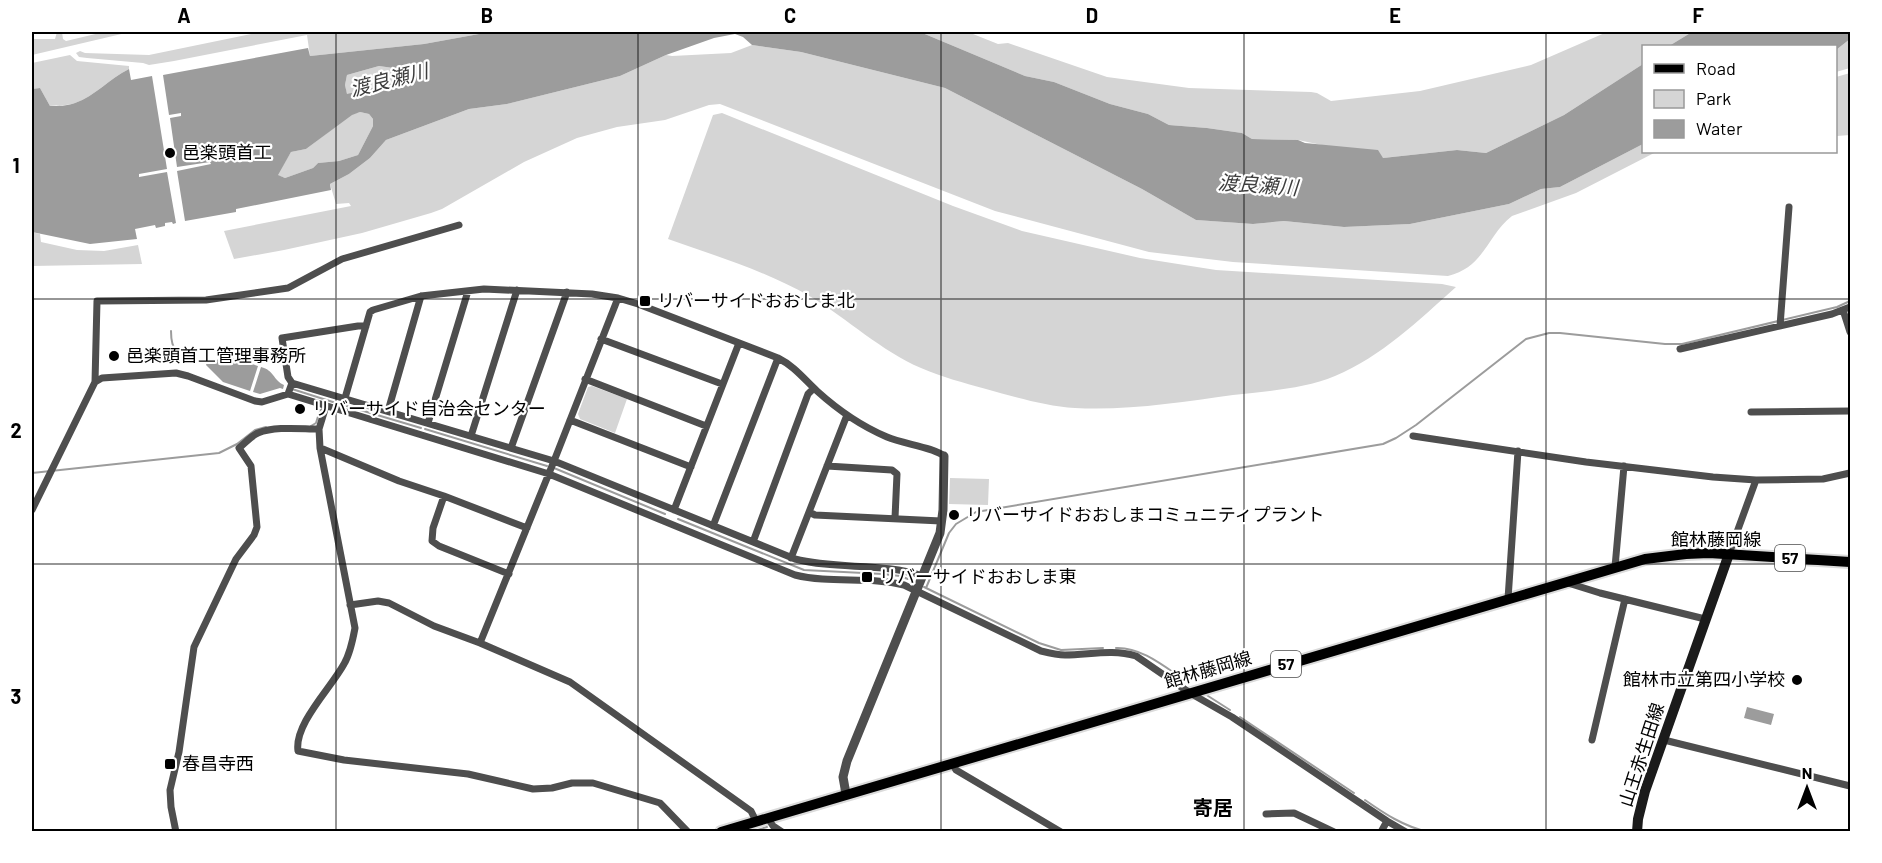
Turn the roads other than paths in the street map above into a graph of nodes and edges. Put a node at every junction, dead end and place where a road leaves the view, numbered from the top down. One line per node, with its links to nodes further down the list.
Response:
1 (1789, 207): 10 (street)
2 (459, 225): 17 (street)
3 (517, 290): 4 (street); 5 (street); 32 (street)
4 (468, 291): 6 (street); 29 (street)
5 (567, 292): 7 (street); 35 (street)
6 (421, 297): 9 (street); 24 (street)
7 (618, 297): 12 (street); 13 (street)
8 (1847, 308): 10 (street); 11 (street)
9 (366, 326): 18 (street); 22 (street)
10 (1780, 326): 14 (street)
11 (1851, 332)
12 (601, 339): 16 (street); 19 (street)
13 (739, 343): 15 (street); 19 (street)
14 (1680, 348)
15 (778, 358): 20 (street); 51 (street)
16 (585, 379): 28 (street); 30 (street)
17 (95, 382): 21 (street); 46 (street)
18 (292, 383): 21 (street); 22 (street)
19 (722, 384): 30 (street)
20 (814, 388): 27 (street); 53 (street)
21 (288, 394): 23 (street)
22 (345, 398): 24 (street)
23 (326, 406): 31 (street); 43 (street)
24 (388, 411): 29 (street)
25 (1851, 411): 26 (street)
26 (1751, 412)
27 (847, 415): 37 (street); 39 (street)
28 (570, 420): 38 (street); 41 (street)
29 (428, 423): 32 (street)
30 (706, 426): 41 (street)
31 (319, 429): 34 (street); 77 (street)
32 (471, 436): 35 (street)
33 (1413, 436): 36 (street)
34 (320, 448): 45 (street); 64 (street)
35 (511, 448): 38 (street)
36 (1518, 451): 40 (street); 62 (street)
37 (944, 456): 50 (street)
38 (554, 461): 43 (street); 47 (street)
39 (827, 466): 48 (street); 49 (street)
40 (1624, 466): 44 (street); 57 (street)
41 (691, 467): 47 (street)
42 (1851, 473): 44 (street)
43 (549, 474): 52 (street); 61 (street)
44 (1756, 480): 54 (street)
45 (444, 496): 52 (street); 58 (street)
46 (32, 510)
47 (674, 510): 51 (street)
48 (809, 512): 49 (street); 55 (street)
49 (895, 518): 50 (street)
50 (941, 521): 59 (street)
51 (713, 526): 53 (street)
52 (527, 528): 58 (street)
53 (753, 542): 55 (street)
54 (1729, 555): 56 (main road, 館林藤岡線 / 57); 57 (main road, 館林藤岡線 / 57); 65 (main road, 山王赤生田線)
55 (791, 558): 59 (street)
56 (1851, 562)
57 (1615, 567): 60 (main road, 館林藤岡線 / 57)
58 (508, 574): 66 (street)
59 (923, 576): 61 (street)
60 (1565, 582): 62 (main road, 館林藤岡線 / 57); 63 (street)
61 (917, 591): 67 (street); 72 (street)
62 (1508, 599): 67 (main road, 館林藤岡線 / 57)
63 (1625, 599): 65 (street); 68 (street)
64 (350, 606): 66 (street); 78 (street)
65 (1705, 622): 69 (main road, 山王赤生田線)
66 (480, 643): 75 (street)
67 (1190, 693): 70 (main road, 館林藤岡線 / 57); 76 (street)
68 (1592, 740)
69 (1664, 740): 71 (street); 85 (main road, 山王赤生田線)
70 (952, 763): 72 (main road, 館林藤岡線 / 57); 81 (street)
71 (1851, 786)
72 (846, 794): 74 (main road, 館林藤岡線 / 57)
73 (1266, 813): 82 (street)
74 (768, 818): 75 (main road, 館林藤岡線 / 57); 80 (street)
75 (756, 821): 79 (main road, 館林藤岡線 / 57)
76 (1386, 821): 83 (street); 84 (street)
77 (176, 831)
78 (688, 831)
79 (721, 831)
80 (782, 831)
81 (1061, 831)
82 (1334, 831)
83 (1381, 831)
84 (1406, 831)
85 (1637, 831)

